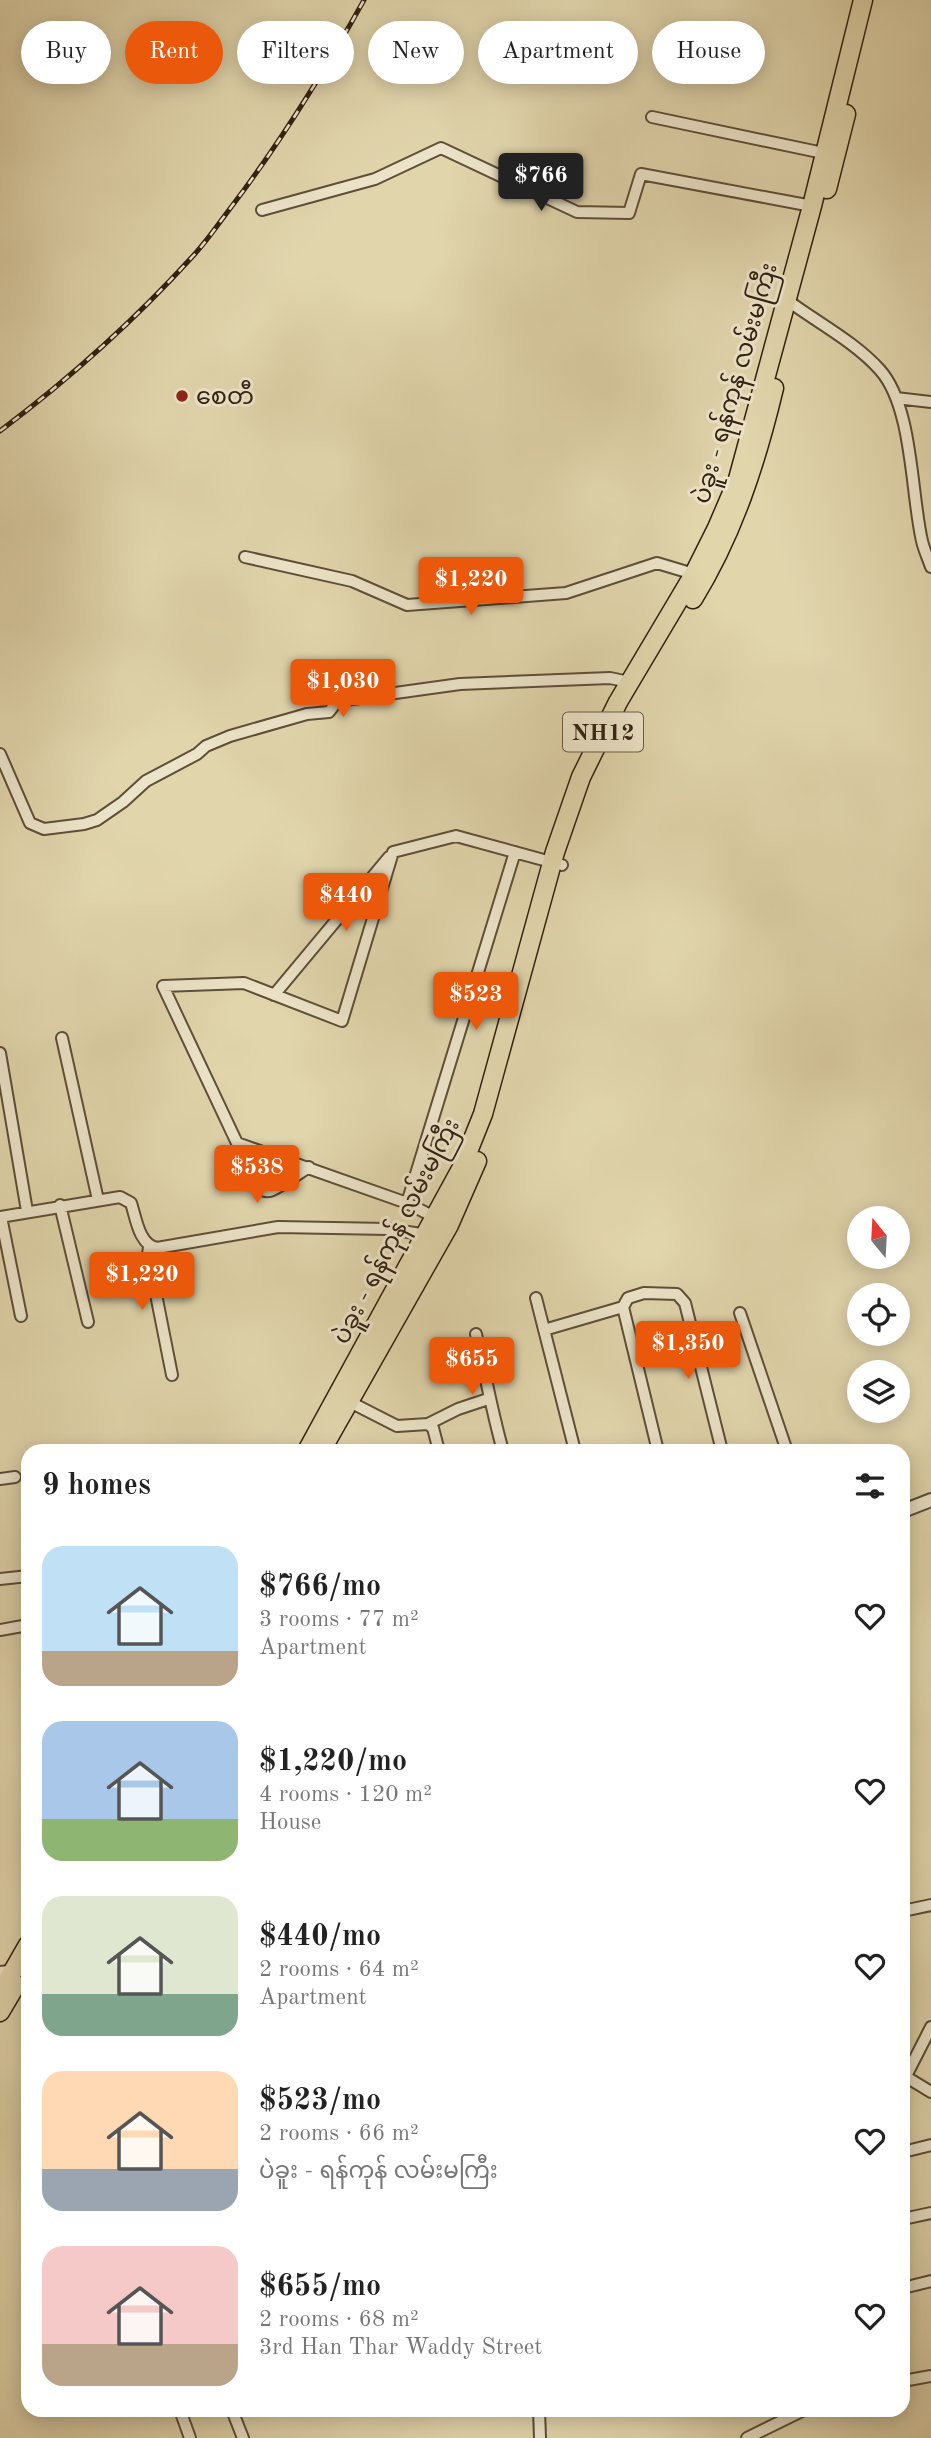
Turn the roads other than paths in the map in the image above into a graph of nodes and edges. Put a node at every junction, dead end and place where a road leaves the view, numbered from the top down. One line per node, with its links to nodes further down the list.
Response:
1 (863, 0): 4 (highway, ပဲခူး - ရန်ကုန် လမ်းမကြီး / NH12)
2 (872, 0): 4 (highway, ပဲခူး - ရန်ကုန် လမ်းမကြီး / NH12)
3 (652, 117): 4 (street)
4 (830, 155): 5 (highway, ပဲခူး - ရန်ကုန် လမ်းမကြီး / NH12); 7 (highway, ပဲခူး - ရန်ကုန် လမ်းမကြီး / NH12)
5 (812, 206): 6 (street); 7 (highway, ပဲခူး - ရန်ကုန် လမ်းမကြီး / NH12)
6 (261, 210)
7 (789, 304): 8 (street); 12 (highway, ပဲခူး - ရန်ကုန် လမ်းမကြီး / NH12)
8 (896, 398): 9 (street); 11 (street)
9 (931, 402)
10 (245, 557): 12 (street)
11 (931, 567)
12 (700, 576): 13 (highway, ပဲခူး - ရန်ကုန် လမ်းမကြီး / NH12); 17 (highway, ပဲခူး - ရန်ကုန် လမ်းမကြီး / NH12)
13 (629, 682): 14 (street); 17 (highway, ပဲခူး - ရန်ကုန် လမ်းမကြီး / NH12)
14 (0, 754)
15 (393, 852): 16 (street); 18 (street); 18 (street)
16 (515, 852): 17 (street); 24 (street)
17 (557, 863): 28 (highway, ပဲခူး - ရန်ကုန် လမ်းမကြီး / NH12); 29 (highway, ပဲခူး - ရန်ကုန် လမ်းမကြီး / NH12)
18 (274, 995): 21 (street)
19 (62, 1038): 23 (street)
20 (0, 1053): 26 (street)
21 (237, 1143): 22 (street); 22 (street)
22 (309, 1167): 24 (street)
23 (97, 1200): 25 (street); 30 (street)
24 (407, 1203): 28 (street)
25 (60, 1205): 26 (street); 35 (street)
26 (27, 1211): 27 (street)
27 (0, 1217): 34 (street)
28 (436, 1218): 29 (highway, ပဲခူး - ရန်ကုန် လမ်းမကြီး / NH12)
29 (434, 1237): 30 (street); 39 (highway, ပဲခူး - ရန်ကုန် လမ်းမကြီး / NH12)
30 (149, 1247): 38 (street)
31 (536, 1298): 36 (street)
32 (623, 1307): 36 (street); 47 (street); 48 (street)
33 (740, 1313): 49 (street)
34 (21, 1316)
35 (88, 1322)
36 (544, 1330): 46 (street)
37 (476, 1334): 40 (street)
38 (172, 1375)
39 (343, 1399): 41 (street); 42 (highway, ပဲခူး - ရန်ကုန် လမ်းမကြီး / NH12); 43 (highway, ပဲခူး - ရန်ကုန် လမ်းမကြီး / NH12)
40 (488, 1399): 41 (street); 45 (street)
41 (428, 1424): 44 (street)
42 (312, 1444)
43 (324, 1444)
44 (437, 1444)
45 (501, 1444)
46 (573, 1444)
47 (656, 1444)
48 (720, 1444)
49 (785, 1444)
50 (15, 1477): 51 (street)
51 (0, 1479)
52 (931, 1500): 53 (street)
53 (910, 1508)
54 (21, 1577): 55 (street)
55 (0, 1579)
56 (21, 1626): 57 (street)
57 (0, 1630)
58 (931, 1905): 59 (street)
59 (910, 1910)
60 (21, 1960): 61 (highway); 62 (highway)
61 (0, 1994)
62 (0, 2012)
63 (931, 2027): 64 (street)
64 (910, 2065)
65 (910, 2080): 66 (street)
66 (931, 2092)
67 (931, 2145): 68 (street)
68 (910, 2150)
69 (931, 2213): 70 (street)
70 (910, 2218)
71 (931, 2281): 72 (street)
72 (910, 2286)
73 (931, 2376): 74 (street)
74 (910, 2380)
75 (182, 2417): 79 (street)
76 (235, 2417): 80 (street)
77 (538, 2417): 81 (street)
78 (790, 2417): 82 (street)
79 (190, 2438)
80 (243, 2438)
81 (540, 2438)
82 (747, 2438)

